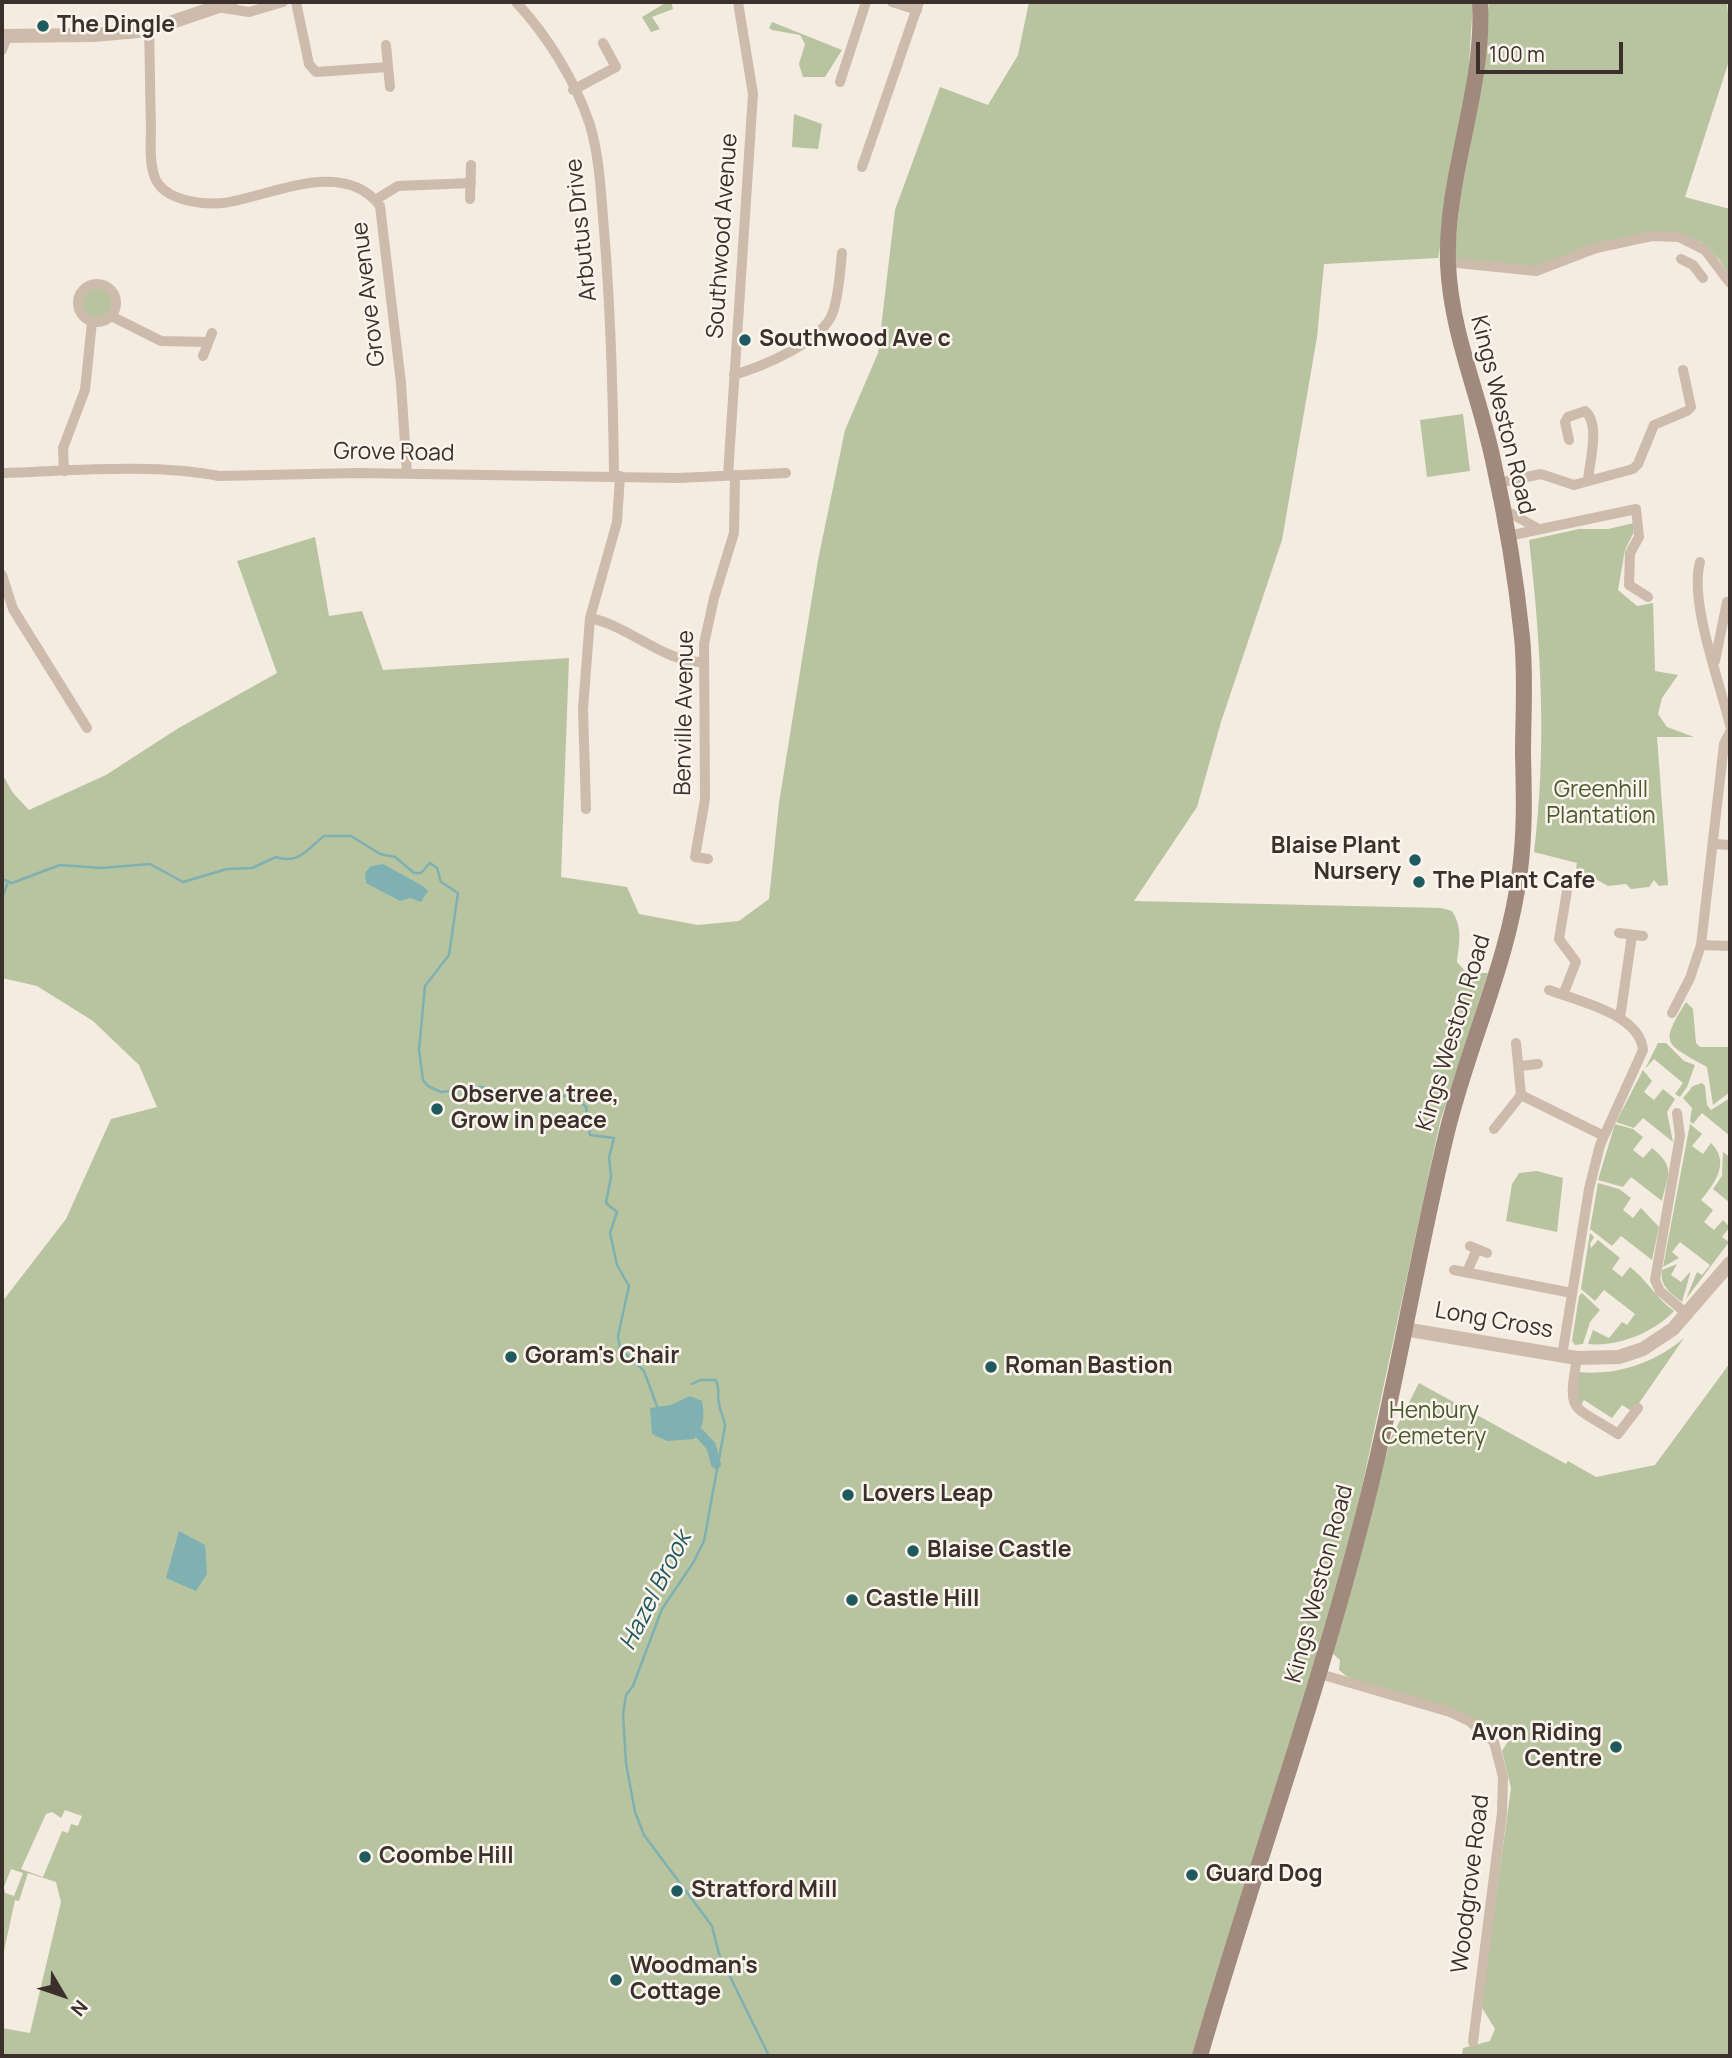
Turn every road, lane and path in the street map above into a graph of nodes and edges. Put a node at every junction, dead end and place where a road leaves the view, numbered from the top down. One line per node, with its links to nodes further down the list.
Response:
1 (283, 2): 8 (street)
2 (296, 2): 14 (street)
3 (516, 2): 17 (street, Arbutus Drive)
4 (738, 2): 38 (street, Southwood Avenue)
5 (866, 2): 15 (street)
6 (892, 2): 9 (street)
7 (1480, 2): 26 (main road, Kings Weston Road)
8 (224, 4): 10 (street)
9 (918, 6): 18 (street)
10 (149, 30): 11 (street); 22 (street, Grove Avenue)
11 (4, 41)
12 (603, 43): 17 (street)
13 (386, 45): 14 (street)
14 (388, 68): 16 (street)
15 (839, 82)
16 (390, 88)
17 (573, 90): 45 (street, Arbutus Drive)
18 (877, 162)
19 (471, 165): 20 (street)
20 (471, 183): 21 (street); 22 (street)
21 (470, 199)
22 (375, 200): 43 (street, Grove Avenue)
23 (1705, 250): 26 (street); 27 (street); 31 (street)
24 (842, 253): 29 (street)
25 (1681, 259): 27 (street)
26 (1448, 262): 47 (main road, Kings Weston Road)
27 (1693, 265): 30 (street)
28 (827, 274): 29 (street)
29 (839, 276): 38 (street)
30 (1703, 278)
31 (1730, 283)
32 (135, 314): 35 (street)
33 (111, 316): 34 (street); 34 (street); 35 (street)
34 (92, 322): 40 (street)
35 (129, 326): 36 (street)
36 (203, 356)
37 (1683, 370): 46 (street)
38 (734, 375): 44 (street, Southwood Avenue)
39 (1569, 440): 46 (street)
40 (64, 471): 41 (street, Grove Road); 43 (street, Grove Road)
41 (2, 473)
42 (786, 473): 44 (street, Grove Road)
43 (407, 474): 45 (street, Grove Road)
44 (732, 475): 45 (street, Grove Road); 56 (street, Benville Avenue)
45 (617, 476): 55 (street, Arbutus Drive)
46 (1588, 481): 47 (street)
47 (1498, 483): 48 (main road, Kings Weston Road)
48 (1503, 509): 49 (street); 50 (main road, Kings Weston Road)
49 (1536, 528): 50 (street); 53 (street)
50 (1508, 536): 86 (main road, Kings Weston Road)
51 (1700, 562): 57 (street)
52 (2, 575): 59 (street)
53 (1648, 597)
54 (1727, 602): 57 (street)
55 (590, 618): 56 (street); 61 (street, Arbutus Drive)
56 (702, 662): 64 (street, Benville Avenue)
57 (1715, 662): 58 (street)
58 (1726, 720)
59 (86, 721)
60 (1730, 732): 62 (street)
61 (582, 805)
62 (1714, 844): 63 (street); 67 (street)
63 (1730, 845)
64 (708, 859)
65 (1567, 891): 70 (street)
66 (1619, 933): 72 (street)
67 (1701, 945): 68 (street); 71 (street)
68 (1730, 946)
69 (1549, 990): 70 (street)
70 (1563, 995): 72 (street)
71 (1672, 1013)
72 (1620, 1018): 79 (street)
73 (1517, 1043): 75 (street)
74 (1538, 1064): 75 (street)
75 (1520, 1066): 76 (street)
76 (1521, 1095): 78 (street); 79 (street)
77 (1677, 1113): 85 (street)
78 (1494, 1129)
79 (1604, 1136): 84 (street)
80 (1478, 1249): 83 (street)
81 (1730, 1263): 85 (street, Long Cross)
82 (1454, 1270): 83 (street)
83 (1467, 1272): 84 (street)
84 (1572, 1293): 87 (street)
85 (1688, 1315): 87 (street, Long Cross)
86 (1404, 1329): 87 (street, Long Cross); 89 (main road, Kings Weston Road)
87 (1570, 1357): 88 (street, Long Cross)
88 (1639, 1408)
89 (1320, 1674): 91 (street); 93 (main road, Kings Weston Road)
90 (1505, 1735): 91 (street)
91 (1494, 1742): 92 (street, Woodgrove Road)
92 (1488, 2033)
93 (1200, 2056)

